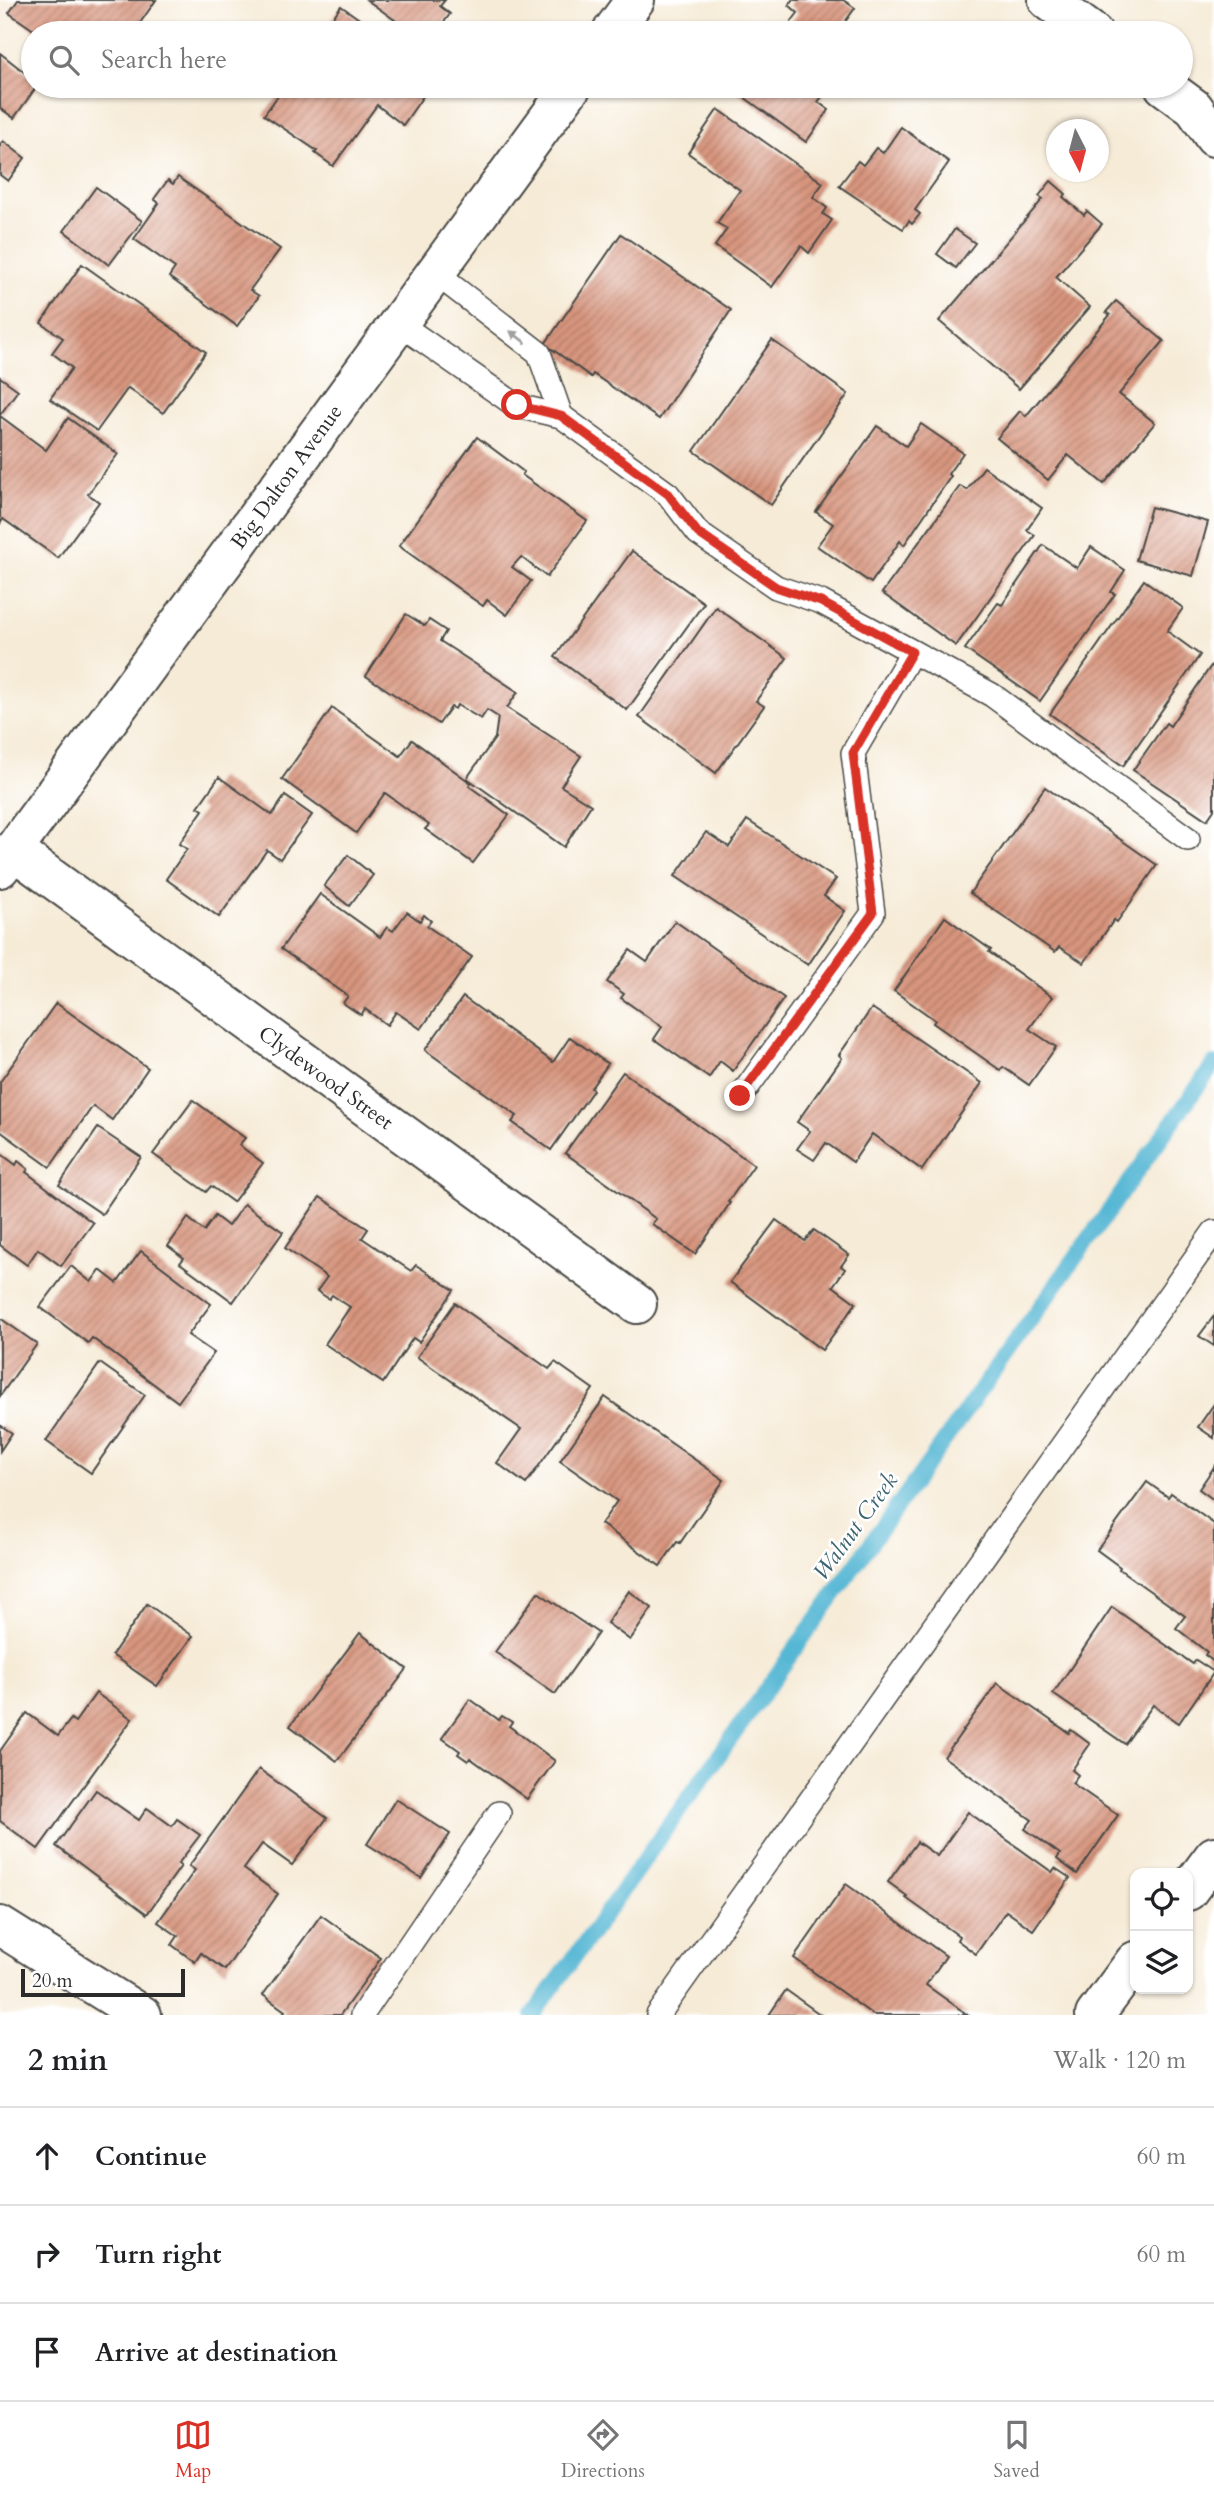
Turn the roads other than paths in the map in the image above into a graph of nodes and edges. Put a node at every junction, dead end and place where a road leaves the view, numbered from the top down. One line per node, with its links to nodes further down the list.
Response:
1 (635, 0): 3 (street)
2 (1048, 0): 4 (street)
3 (620, 21)
4 (1077, 21)
5 (563, 98): 8 (street, Big Dalton Avenue)
6 (1180, 98): 7 (street)
7 (1214, 137)
8 (435, 273): 9 (street, Big Dalton Avenue); 10 (lane, one-way to 8)
9 (398, 323): 10 (lane); 13 (street, Big Dalton Avenue)
10 (561, 416): 11 (lane)
11 (912, 652): 12 (lane); 14 (lane)
12 (1188, 839)
13 (6, 859): 16 (street, Clydewood Street)
14 (740, 1096)
15 (1214, 1232): 24 (lane)
16 (637, 1304)
17 (499, 1813): 23 (lane)
18 (1214, 1856): 19 (street)
19 (1193, 1884)
20 (0, 1926): 22 (street)
21 (1130, 1968): 25 (street)
22 (142, 2015)
23 (362, 2015)
24 (659, 2015)
25 (1095, 2015)

